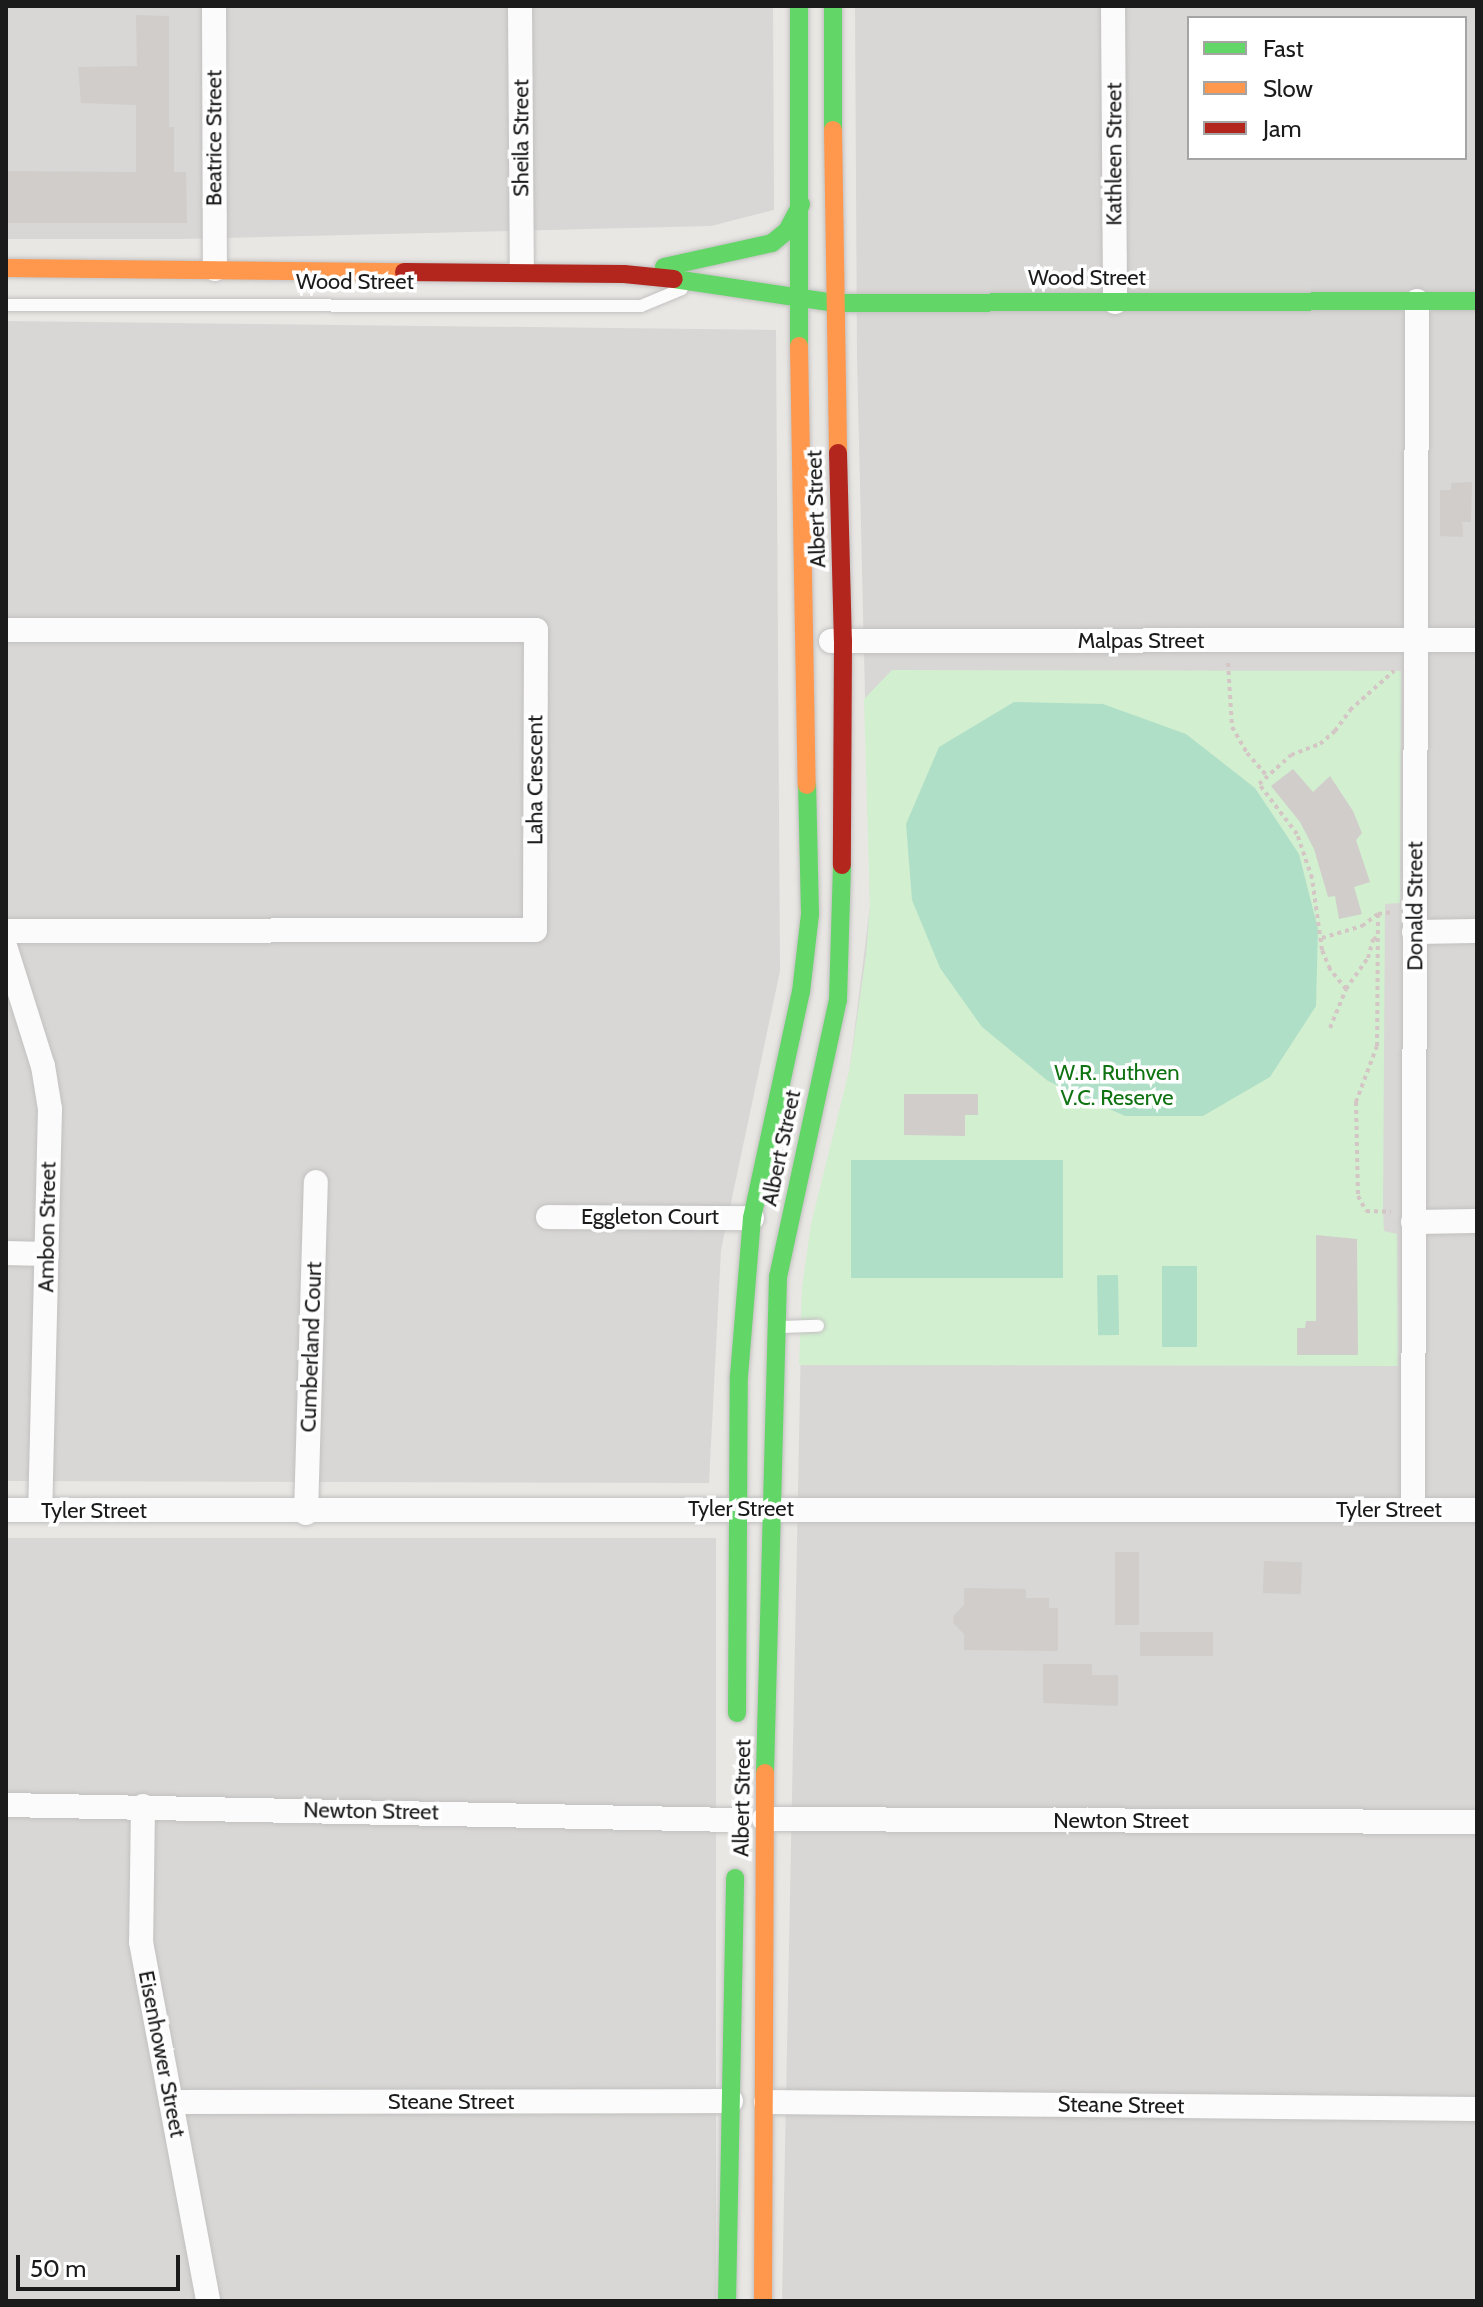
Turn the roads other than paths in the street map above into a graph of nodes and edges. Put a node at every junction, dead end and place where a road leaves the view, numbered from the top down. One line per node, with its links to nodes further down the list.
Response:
1 (214, 6): 8 (street, Beatrice Street)
2 (520, 6): 9 (street, Sheila Street)
3 (799, 6): 6 (main road, Albert Street)
4 (833, 6): 16 (main road, Albert Street)
5 (1113, 6): 15 (street, Kathleen Street)
6 (801, 205): 10 (main road); 12 (main road, Albert Street)
7 (6, 268): 8 (main road, Wood Street)
8 (215, 269): 9 (main road, Wood Street)
9 (522, 270): 10 (main road, Wood Street)
10 (624, 274): 11 (main road, Wood Street)
11 (700, 281): 12 (main road, Wood Street); 17 (lane, Wood Street)
12 (798, 300): 16 (main road, Wood Street); 21 (main road, Albert Street)
13 (1417, 301): 14 (main road, Wood Street); 15 (main road, Wood Street); 19 (street, Donald Street)
14 (1477, 301)
15 (1115, 302): 16 (main road, Wood Street)
16 (834, 303): 22 (main road, Albert Street)
17 (6, 305)
18 (6, 630): 23 (street, Laha Crescent)
19 (1416, 640): 20 (street, Malpas Street); 22 (street, Malpas Street); 25 (street, Donald Street)
20 (1477, 640)
21 (805, 641): 22 (street, Malpas Street); 27 (main road, Albert Street)
22 (843, 641): 28 (main road, Albert Street)
23 (6, 931)
24 (1477, 931): 25 (street)
25 (1414, 932): 30 (street, Donald Street)
26 (6, 949): 35 (street, Ambon Street)
27 (801, 992): 28 (main road); 32 (main road, Albert Street)
28 (838, 1000): 37 (main road, Albert Street)
29 (316, 1182): 44 (street, Cumberland Court)
30 (1413, 1216): 33 (street); 42 (street, Donald Street)
31 (548, 1217): 32 (street, Eggleton Court)
32 (752, 1218): 38 (main road, Albert Street)
33 (1477, 1221)
34 (6, 1253): 35 (street)
35 (47, 1254): 41 (street, Ambon Street)
36 (818, 1326): 37 (lane)
37 (774, 1327): 39 (main road, Albert Street)
38 (739, 1508): 39 (street, Tyler Street); 44 (street, Tyler Street); 45 (main road, Albert Street)
39 (772, 1509): 42 (street, Tyler Street); 48 (main road, Albert Street)
40 (6, 1510): 41 (street, Tyler Street)
41 (40, 1510): 44 (street, Tyler Street)
42 (1413, 1510): 43 (street, Tyler Street)
43 (1477, 1510)
44 (306, 1513)
45 (737, 1725)
46 (6, 1805): 47 (street, Newton Street)
47 (143, 1806): 50 (street, Newton Street); 52 (street, Eisenhower Street)
48 (764, 1819): 49 (street, Newton Street); 53 (main road, Albert Street)
49 (1477, 1822)
50 (736, 1828): 51 (main road, Albert Street)
51 (731, 2101): 52 (street, Steane Street); 56 (main road, Albert Street)
52 (171, 2102): 55 (street, Eisenhower Street)
53 (766, 2102): 54 (street, Steane Street); 57 (main road, Albert Street)
54 (1477, 2109)
55 (208, 2301)
56 (727, 2301)
57 (763, 2301)

